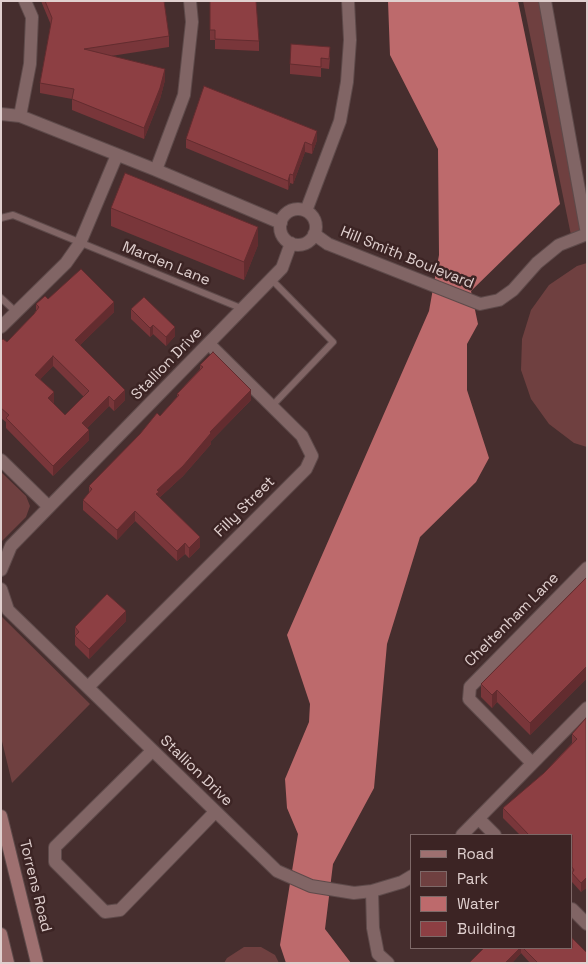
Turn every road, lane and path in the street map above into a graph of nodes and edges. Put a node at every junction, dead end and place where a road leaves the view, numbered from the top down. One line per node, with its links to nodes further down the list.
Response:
1 (25, 1): 6 (street)
2 (190, 1): 8 (street)
3 (348, 1): 9 (street)
4 (545, 1): 13 (street)
5 (1, 114): 6 (street)
6 (20, 116): 7 (street)
7 (117, 155): 8 (street); 14 (street)
8 (156, 170): 11 (street)
9 (306, 211): 11 (street); 12 (street)
10 (1, 218): 14 (lane, Marden Lane)
11 (280, 223): 15 (street)
12 (314, 234): 13 (street, Hill Smith Boulevard); 15 (street)
13 (587, 234)
14 (80, 243): 18 (lane, Marden Lane); 19 (street)
15 (291, 243): 16 (street, Stallion Drive)
16 (271, 279): 18 (street, Stallion Drive); 22 (lane)
17 (1, 298): 19 (lane)
18 (243, 308): 21 (street, Stallion Drive)
19 (16, 312): 20 (street)
20 (1, 328)
21 (209, 344): 22 (street, Filly Street); 24 (street, Stallion Drive)
22 (271, 406): 28 (street, Filly Street)
23 (1, 460): 24 (street)
24 (48, 507): 26 (street, Stallion Drive)
25 (587, 568): 31 (street, Cheltenham Lane)
26 (1, 570)
27 (1, 589): 28 (street, Stallion Drive)
28 (89, 686): 30 (street, Stallion Drive)
29 (587, 708): 31 (street)
30 (152, 751): 32 (street, Stallion Drive); 32 (street)
31 (532, 762): 34 (street)
32 (216, 812): 39 (street, Stallion Drive)
33 (1, 816): 37 (main road, Torrens Road)
34 (479, 819): 35 (street); 36 (street)
35 (463, 834)
36 (494, 834)
37 (4, 836): 44 (main road, Torrens Road)
38 (410, 877): 39 (street, Stallion Drive)
39 (372, 891): 45 (street)
40 (573, 910): 41 (street)
41 (587, 924)
42 (1, 934): 43 (main road)
43 (8, 963)
44 (37, 963)
45 (388, 963)

